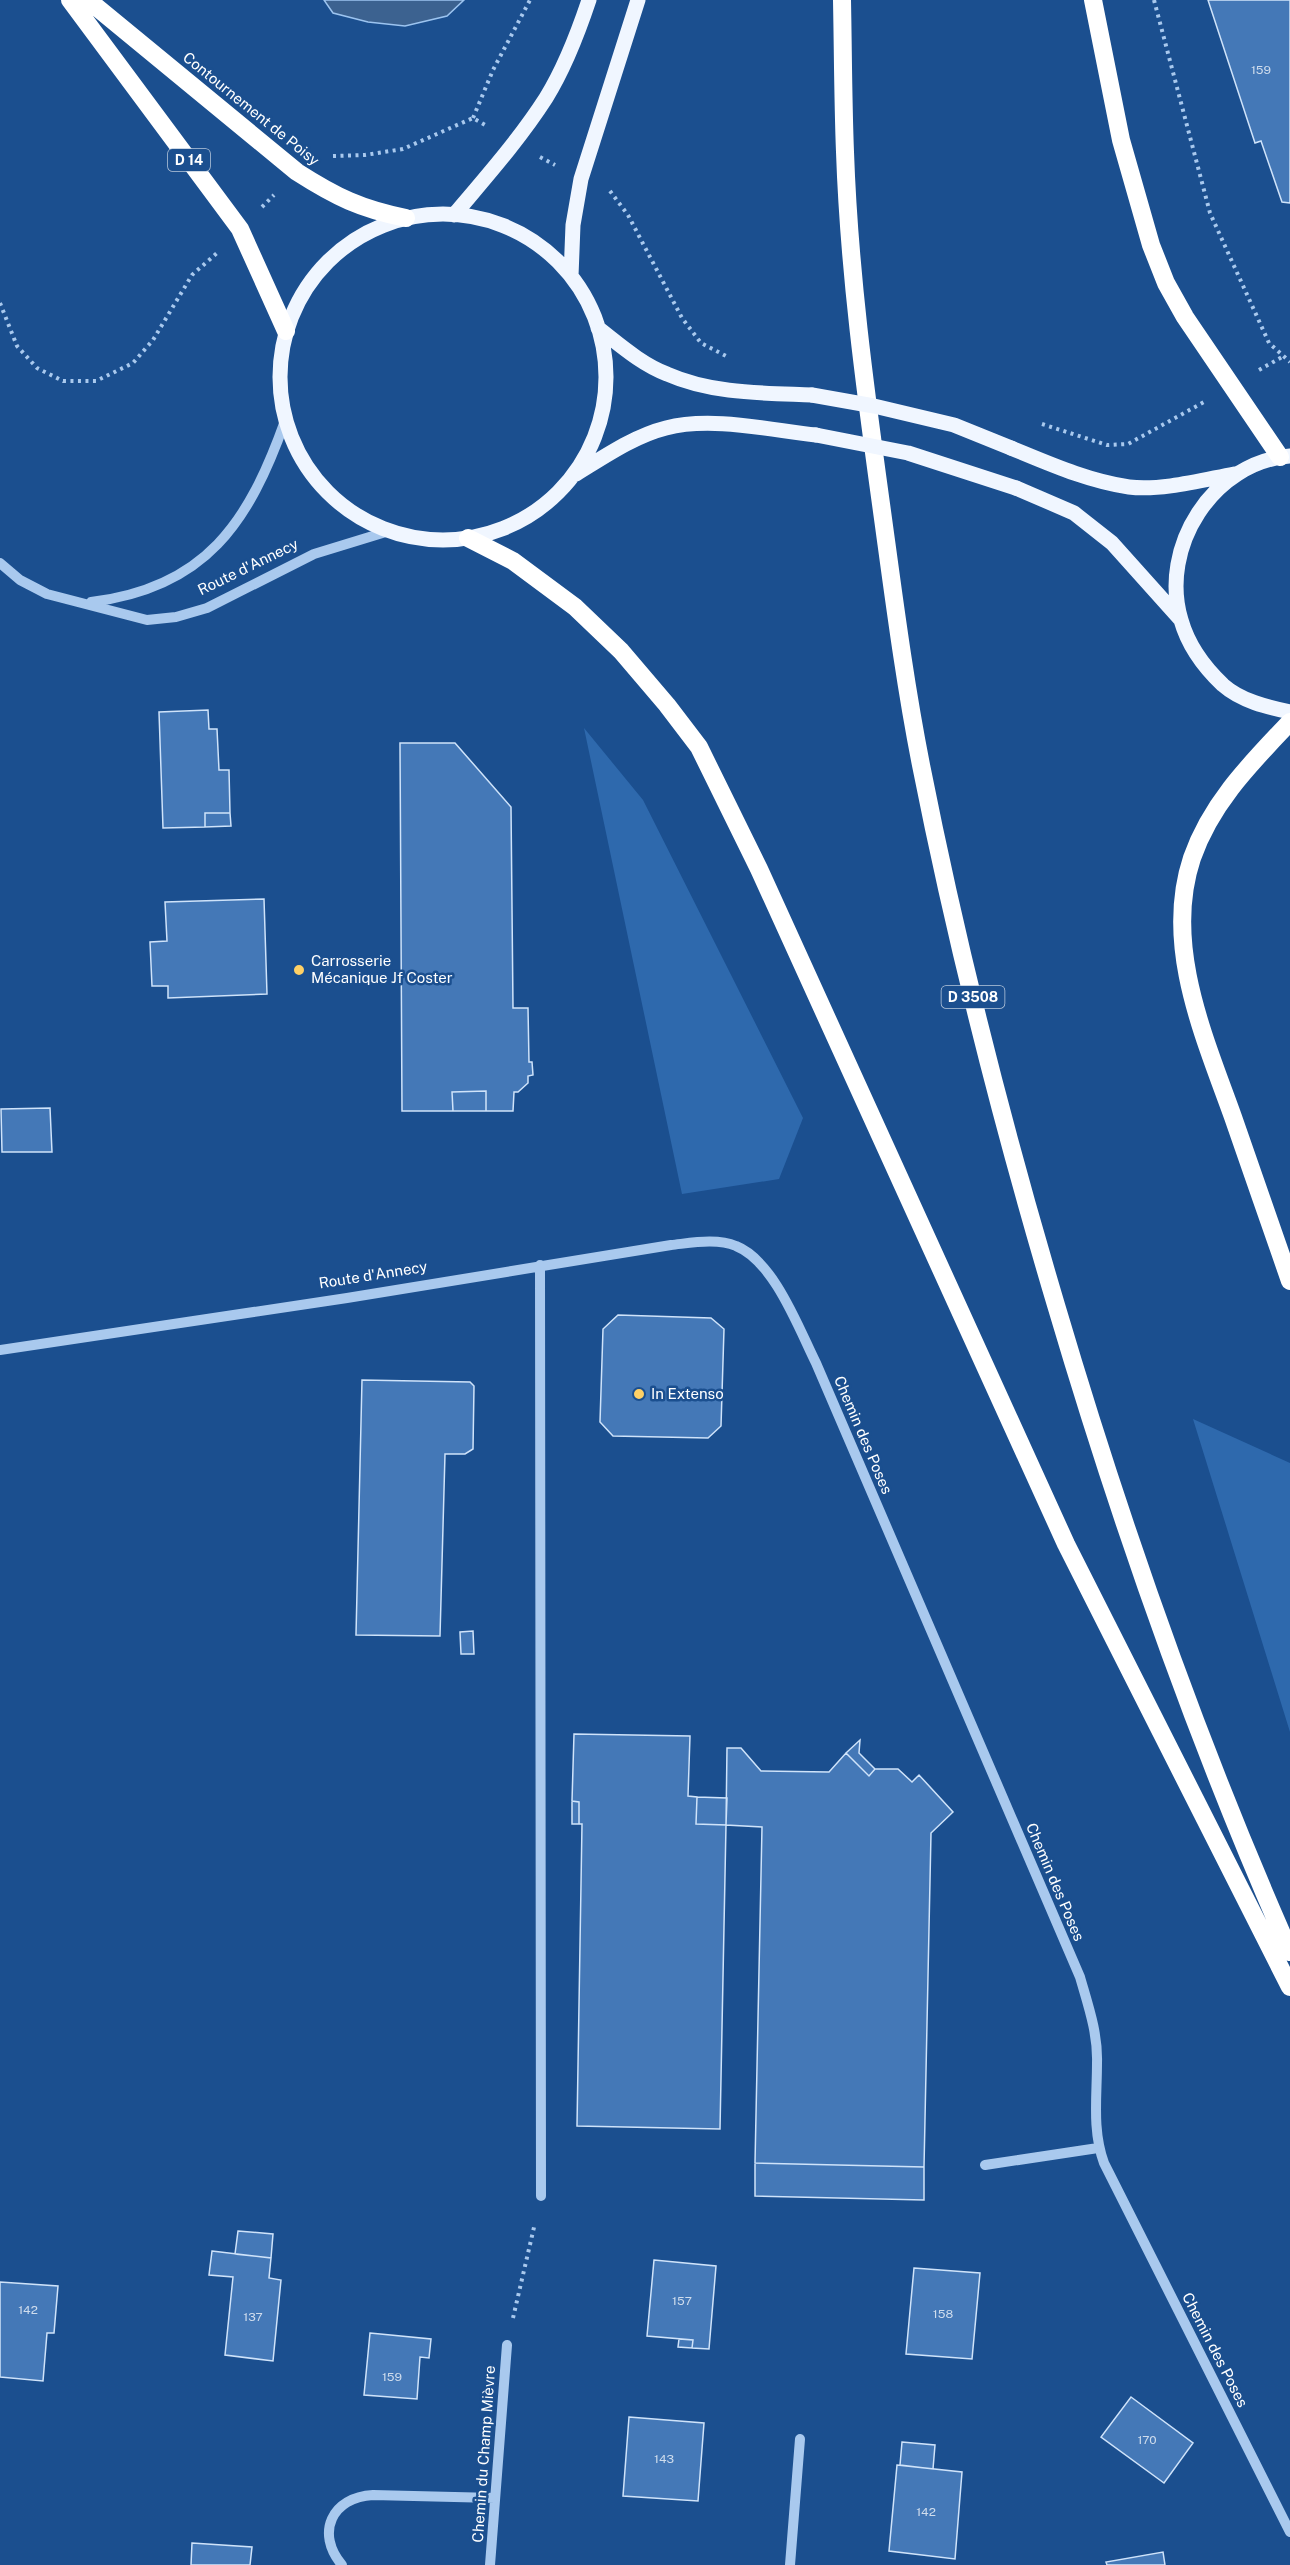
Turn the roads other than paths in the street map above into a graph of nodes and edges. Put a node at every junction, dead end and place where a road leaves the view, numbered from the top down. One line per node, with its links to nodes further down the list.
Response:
1 (70, 0): 11 (highway, D 14)
2 (88, 0): 8 (highway, Contournement de Poisy)
3 (589, 0): 7 (main road)
4 (638, 0): 9 (main road)
5 (842, 0): 27 (highway, D 3508)
6 (1093, 0): 13 (highway)
7 (454, 215): 8 (main road); 9 (main road)
8 (406, 218): 11 (main road)
9 (571, 276): 10 (main road)
10 (598, 328): 14 (main road, bridge); 15 (main road)
11 (286, 332): 12 (main road)
12 (285, 421): 16 (main road); 19 (street, Route d'Annecy)
13 (1285, 457): 14 (main road)
14 (1237, 474): 20 (main road)
15 (574, 475): 17 (main road); 20 (main road, bridge)
16 (389, 531): 17 (main road); 19 (street, Route d'Annecy)
17 (468, 538): 28 (highway)
18 (0, 563): 19 (street, Route d'Annecy)
19 (85, 603)
20 (1181, 620): 21 (main road)
21 (1290, 712)
22 (1290, 722): 25 (highway)
23 (748, 1253): 24 (street, Route d'Annecy); 29 (street, Chemin des Poses)
24 (540, 1265): 26 (street, Route d'Annecy); 31 (street)
25 (1290, 1281)
26 (0, 1350)
27 (1290, 1952)
28 (1290, 1987)
29 (1098, 2148): 30 (street); 35 (street, Chemin des Poses)
30 (985, 2165)
31 (541, 2196)
32 (507, 2345): 34 (street, Chemin du Champ Mièvre)
33 (800, 2439): 38 (street)
34 (495, 2498): 36 (street); 37 (street, Chemin du Champ Mièvre)
35 (1290, 2532)
36 (342, 2565)
37 (490, 2565)
38 (790, 2565)

